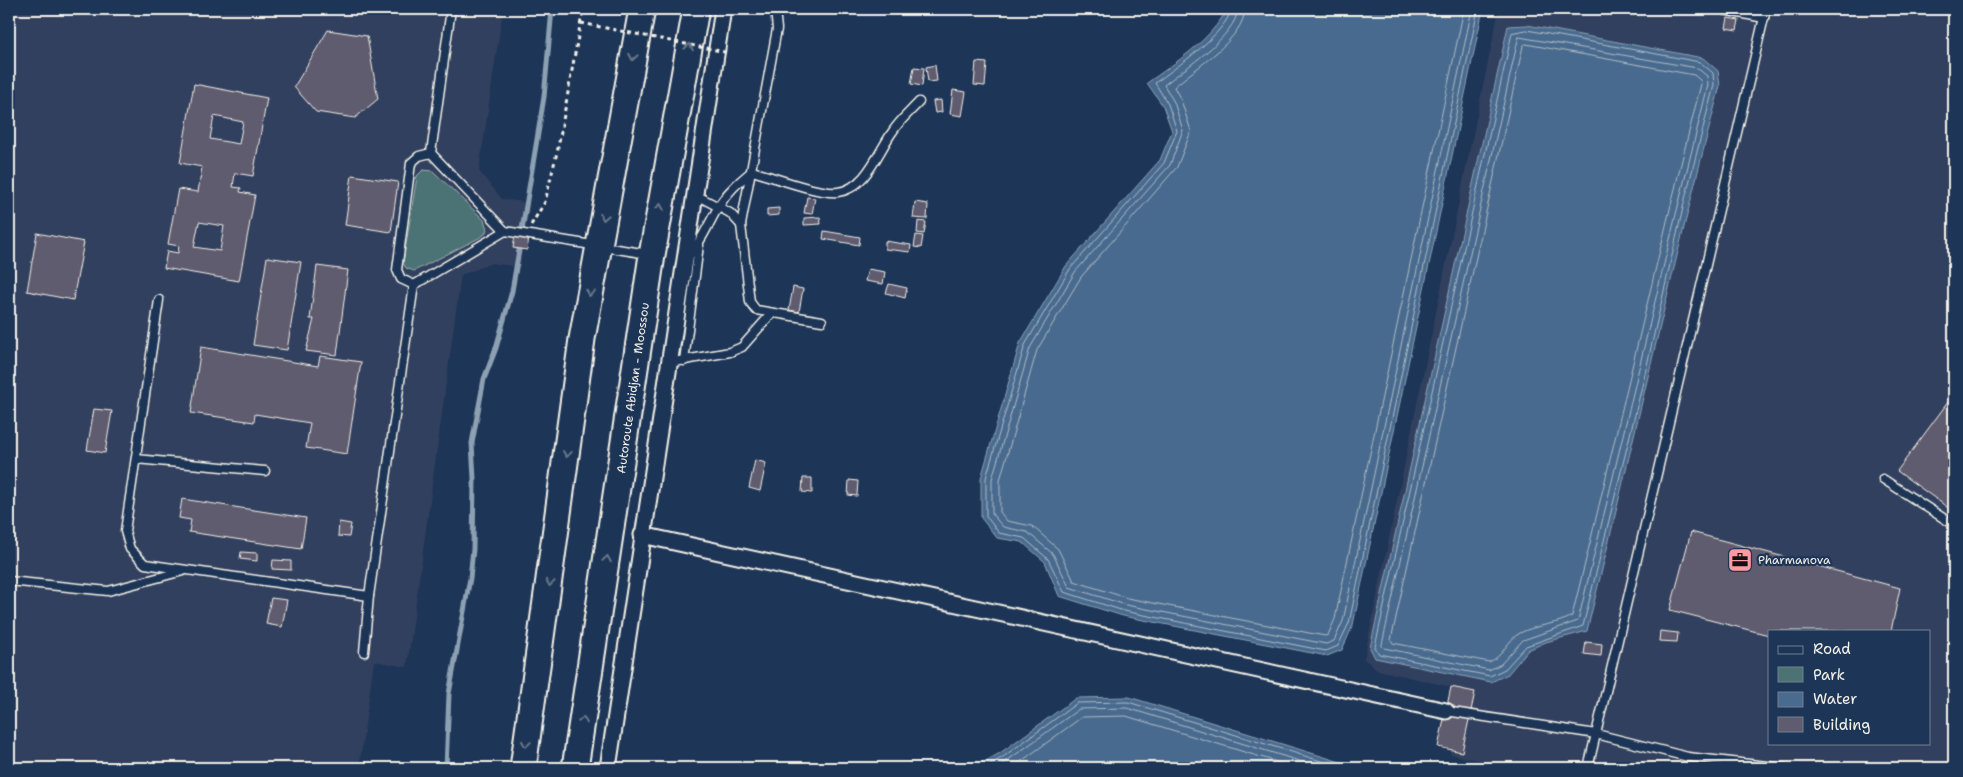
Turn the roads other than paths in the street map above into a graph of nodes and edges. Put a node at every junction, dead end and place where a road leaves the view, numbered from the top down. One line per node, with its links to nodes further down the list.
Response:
1 (451, 9): 12 (lane)
2 (642, 9): 18 (highway, one-way to 18)
3 (696, 9): 20 (highway, Autoroute Abidjan - Moossou, one-way to 3)
4 (723, 9): 14 (street)
5 (775, 9): 13 (lane)
6 (1679, 9): 7 (lane)
7 (1694, 9)
8 (1719, 9): 10 (lane)
9 (1766, 9): 10 (lane)
10 (1764, 18): 38 (lane)
11 (919, 102): 13 (lane)
12 (431, 153): 17 (lane); 22 (lane)
13 (752, 171): 15 (lane); 16 (lane)
14 (694, 194): 15 (lane); 21 (street)
15 (719, 206): 16 (lane); 19 (lane)
16 (741, 225): 24 (lane)
17 (505, 231): 18 (lane); 22 (lane)
18 (598, 245): 20 (lane); 39 (highway, one-way to 39)
19 (699, 245): 21 (lane); 26 (lane)
20 (652, 255): 40 (highway, Autoroute Abidjan - Moossou, one-way to 20)
21 (683, 262): 27 (street)
22 (414, 286): 35 (lane)
23 (159, 300): 28 (lane)
24 (772, 313): 25 (lane); 26 (lane)
25 (822, 321)
26 (684, 361): 27 (lane)
27 (668, 362): 32 (street)
28 (136, 459): 29 (lane); 33 (lane)
29 (265, 471)
30 (1883, 479): 31 (lane)
31 (1954, 525)
32 (642, 535): 37 (street); 41 (street)
33 (188, 570): 34 (lane); 35 (lane)
34 (9, 581)
35 (370, 596): 36 (lane)
36 (364, 652)
37 (1446, 711): 38 (lane)
38 (1596, 734): 42 (lane); 43 (lane)
39 (523, 768)
40 (575, 768)
41 (608, 768)
42 (1588, 768)
43 (1785, 768)

